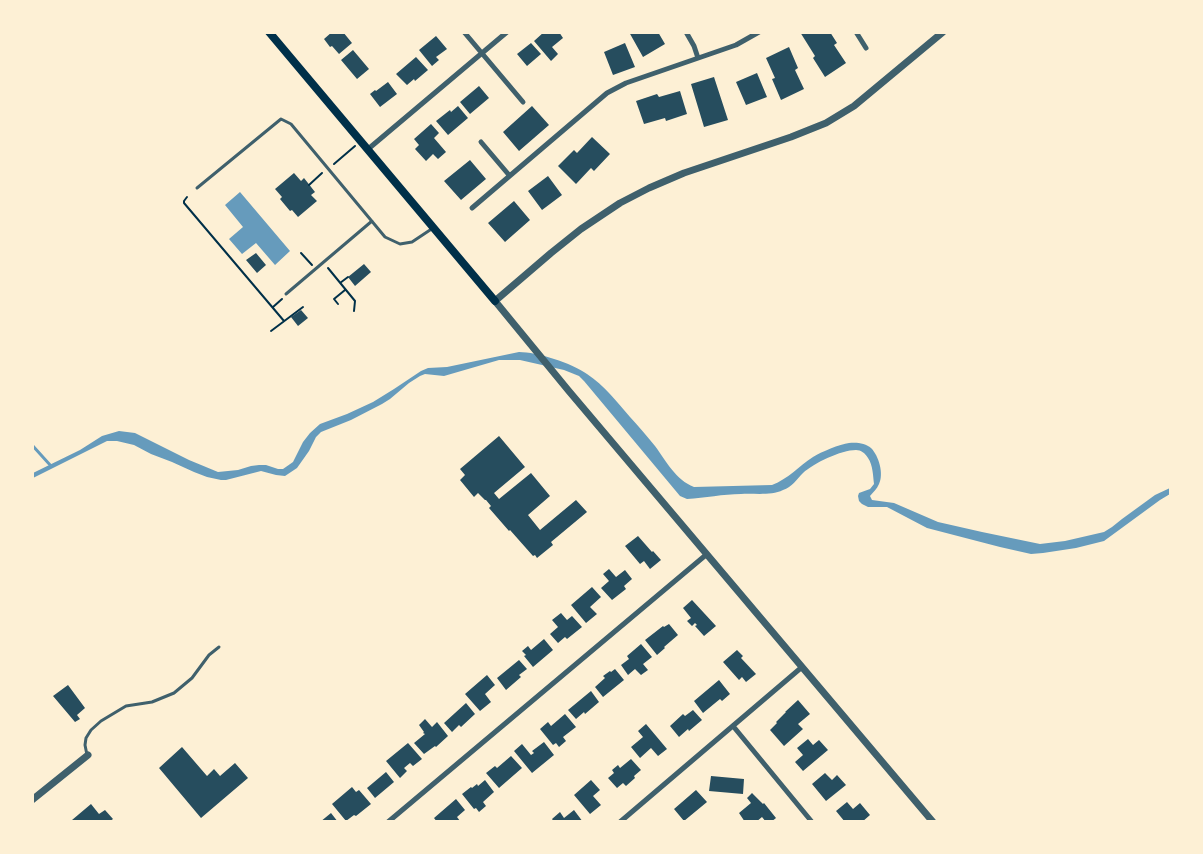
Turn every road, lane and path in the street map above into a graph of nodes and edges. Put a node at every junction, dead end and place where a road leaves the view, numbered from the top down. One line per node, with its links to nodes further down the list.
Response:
1 (269, 32): 12 (main road)
2 (464, 32): 9 (street)
3 (507, 32): 9 (street)
4 (686, 32): 10 (street)
5 (759, 32): 10 (street)
6 (856, 32): 8 (street)
7 (943, 32): 30 (street)
8 (866, 48)
9 (482, 54): 11 (street); 14 (street)
10 (698, 58): 16 (street)
11 (523, 102)
12 (361, 142): 14 (main road); 15 (path)
13 (481, 142): 16 (street)
14 (367, 150): 22 (main road)
15 (328, 168): 17 (path); 18 (lane); 21 (lane)
16 (509, 176): 20 (street)
17 (309, 184)
18 (197, 188)
19 (186, 197): 32 (path)
20 (472, 208)
21 (372, 221): 22 (lane); 24 (lane)
22 (434, 228): 30 (main road)
23 (301, 253): 25 (path)
24 (324, 262): 25 (lane); 27 (path)
25 (315, 269): 29 (lane)
26 (348, 277): 27 (path)
27 (340, 283): 28 (path)
28 (346, 290): 31 (path); 34 (path)
29 (286, 294): 32 (path)
30 (495, 301): 37 (street)
31 (338, 304)
32 (273, 307): 35 (path)
33 (303, 307): 35 (path)
34 (354, 311)
35 (284, 321): 36 (path)
36 (271, 331)
37 (708, 554): 39 (street); 43 (street)
38 (219, 647): 41 (lane)
39 (802, 667): 40 (street); 46 (street)
40 (733, 726): 44 (street); 45 (street)
41 (88, 755): 42 (street)
42 (32, 800)
43 (388, 822)
44 (620, 822)
45 (812, 822)
46 (933, 822)

